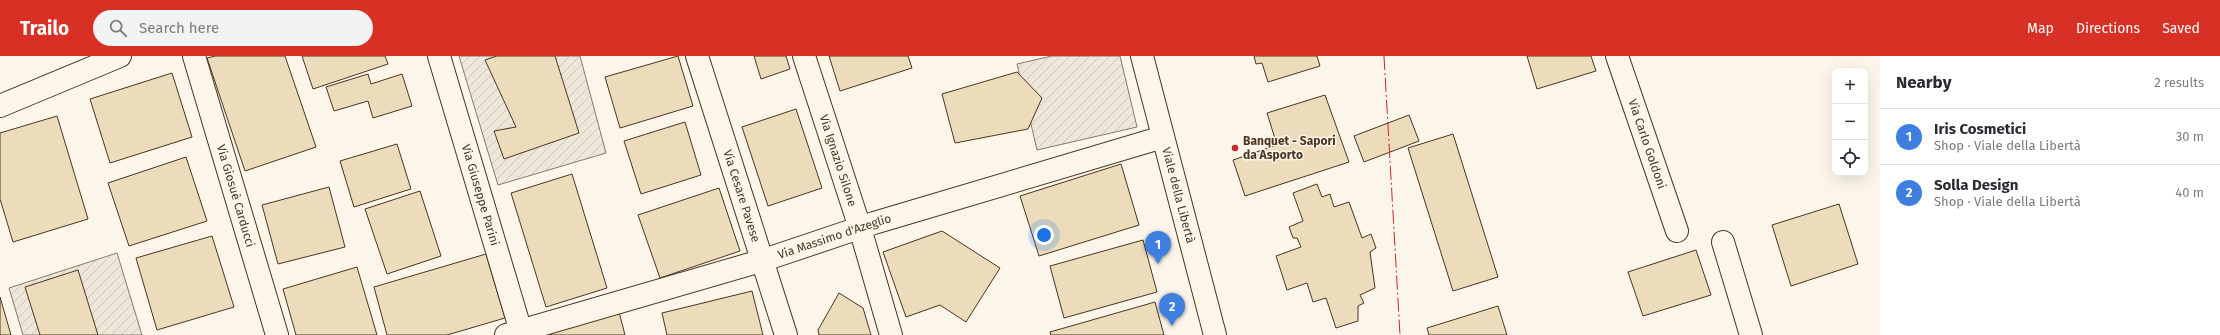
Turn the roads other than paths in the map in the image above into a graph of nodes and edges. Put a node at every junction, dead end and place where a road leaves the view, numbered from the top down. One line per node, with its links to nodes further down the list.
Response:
1 (120, 56): 8 (street)
2 (194, 56): 15 (street, Via Giosuè Carducci)
3 (438, 56): 14 (street, Via Giuseppe Parini)
4 (697, 56): 13 (street, Via Cesare Pavese)
5 (804, 56): 10 (street, Via Ignazio Silone)
6 (1142, 56): 9 (street, Viale della Libertà)
7 (1617, 56): 11 (street, Via Carlo Goldoni)
8 (0, 106)
9 (1163, 137): 10 (street, Via Massimo d'Azeglio); 18 (street, Viale della Libertà)
10 (860, 228): 13 (street, Via Massimo d'Azeglio); 17 (street, Via Ignazio Silone)
11 (1677, 231)
12 (1723, 242): 19 (street)
13 (764, 260): 14 (street, Via Massimo d'Azeglio); 16 (street, Via Cesare Pavese)
14 (516, 334)
15 (277, 335)
16 (786, 335)
17 (891, 335)
18 (1215, 335)
19 (1751, 335)

